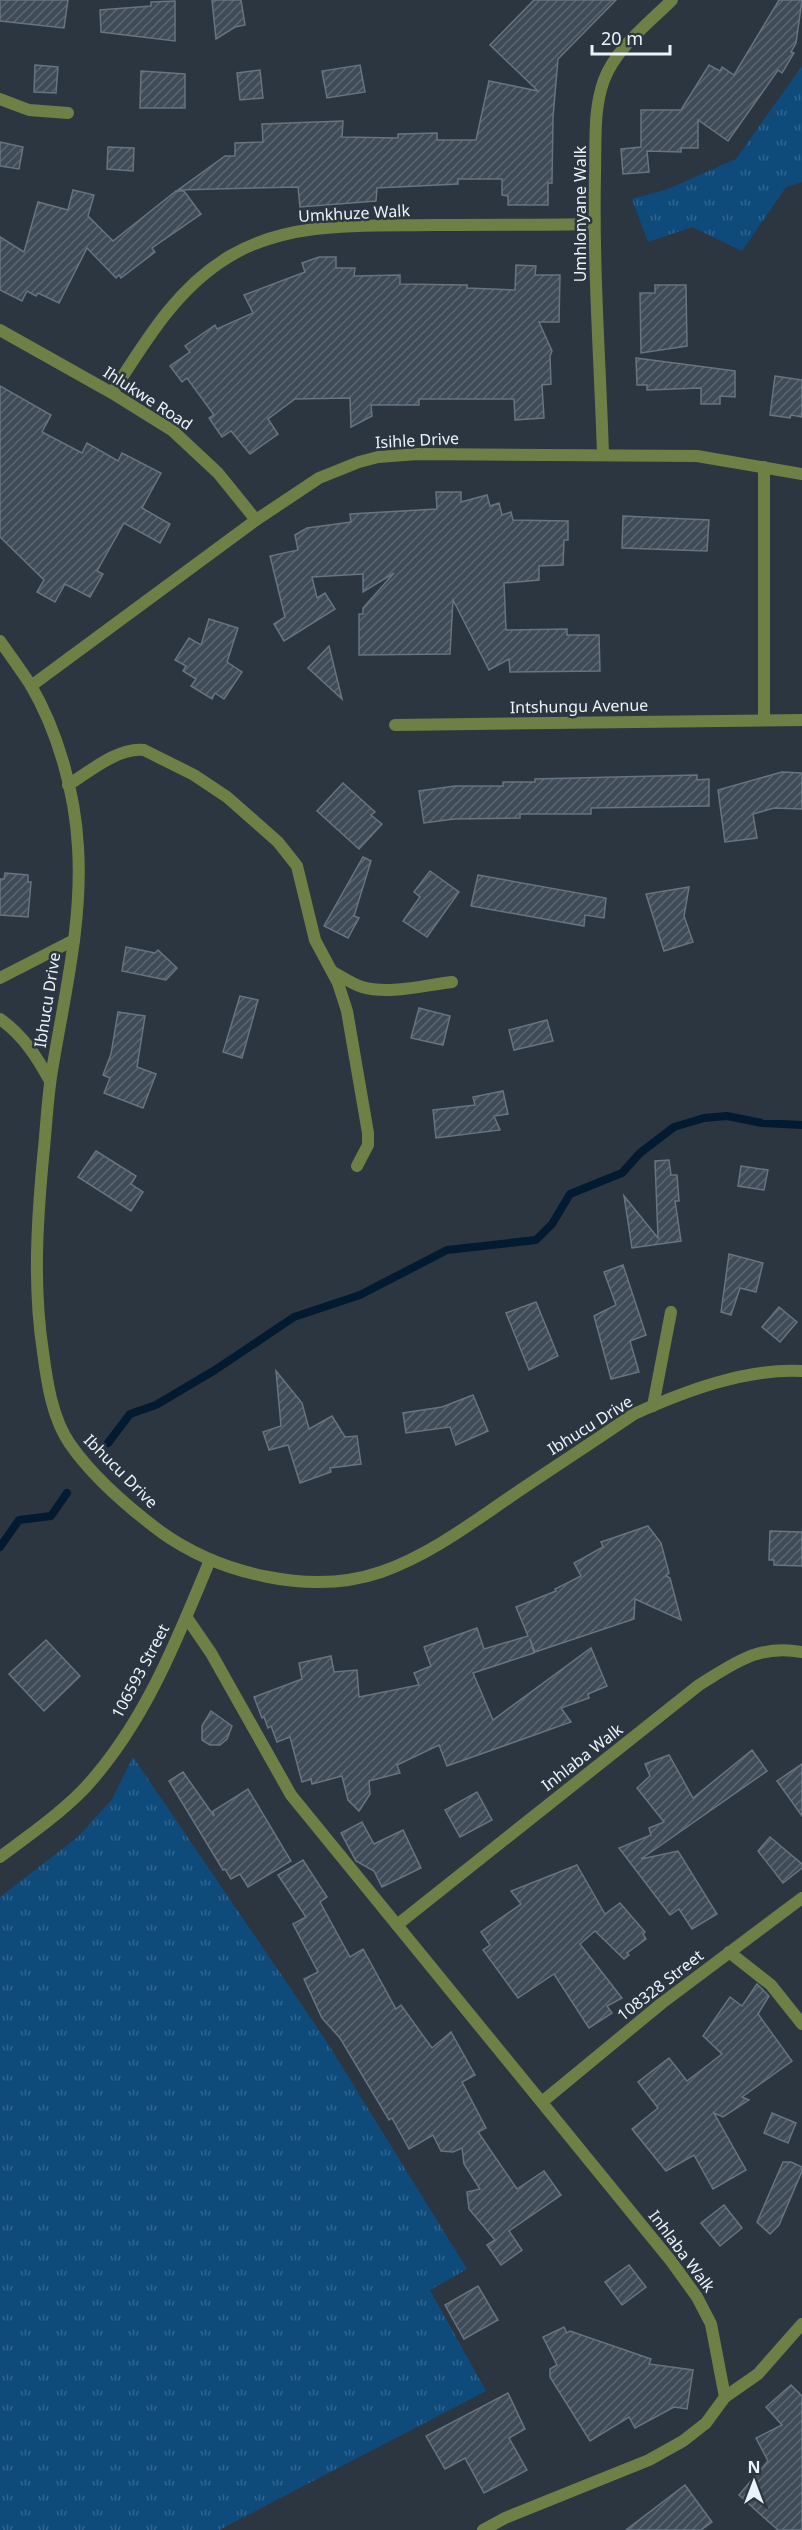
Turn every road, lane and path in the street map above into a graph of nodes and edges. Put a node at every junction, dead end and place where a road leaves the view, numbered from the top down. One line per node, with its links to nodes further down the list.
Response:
1 (672, 0): 4 (street, Umhlonyane Walk)
2 (0, 99): 3 (street)
3 (68, 113)
4 (594, 224): 6 (street, Umkhuze Walk); 7 (street, Umhlonyane Walk)
5 (0, 330): 6 (street, Ihlukwe Road)
6 (112, 393): 10 (street, Ihlukwe Road)
7 (603, 454): 8 (street, Isihle Drive); 10 (street, Isihle Drive)
8 (764, 467): 9 (street, Isihle Drive); 13 (street)
9 (802, 474)
10 (256, 520): 12 (street, Isihle Drive)
11 (0, 641): 12 (street, Ibhucu Drive)
12 (31, 686): 16 (street, Ibhucu Drive)
13 (764, 720): 14 (street, Intshungu Avenue); 15 (street, Intshungu Avenue)
14 (802, 720)
15 (395, 725)
16 (68, 784): 17 (street, Ibhucu Drive); 18 (street)
17 (74, 940): 19 (street); 22 (street, Ibhucu Drive)
18 (332, 971): 20 (street); 23 (street)
19 (0, 978)
20 (452, 982)
21 (0, 1019): 22 (street)
22 (51, 1081): 27 (street, Ibhucu Drive)
23 (357, 1166)
24 (671, 1312): 26 (street)
25 (802, 1371): 26 (street, Ibhucu Drive)
26 (653, 1406): 27 (street, Ibhucu Drive)
27 (210, 1560): 28 (street, 106593 Street)
28 (187, 1618): 30 (street, 106593 Street); 32 (street, Inhlaba Walk)
29 (802, 1652): 32 (street, Inhlaba Walk)
30 (0, 1857)
31 (802, 1898): 33 (street, 108328 Street)
32 (397, 1925): 35 (street, Inhlaba Walk)
33 (729, 1952): 34 (street); 35 (street, 108328 Street)
34 (802, 2024)
35 (542, 2102): 37 (street, Inhlaba Walk)
36 (802, 2324): 37 (street)
37 (725, 2397): 38 (street)
38 (483, 2530)

